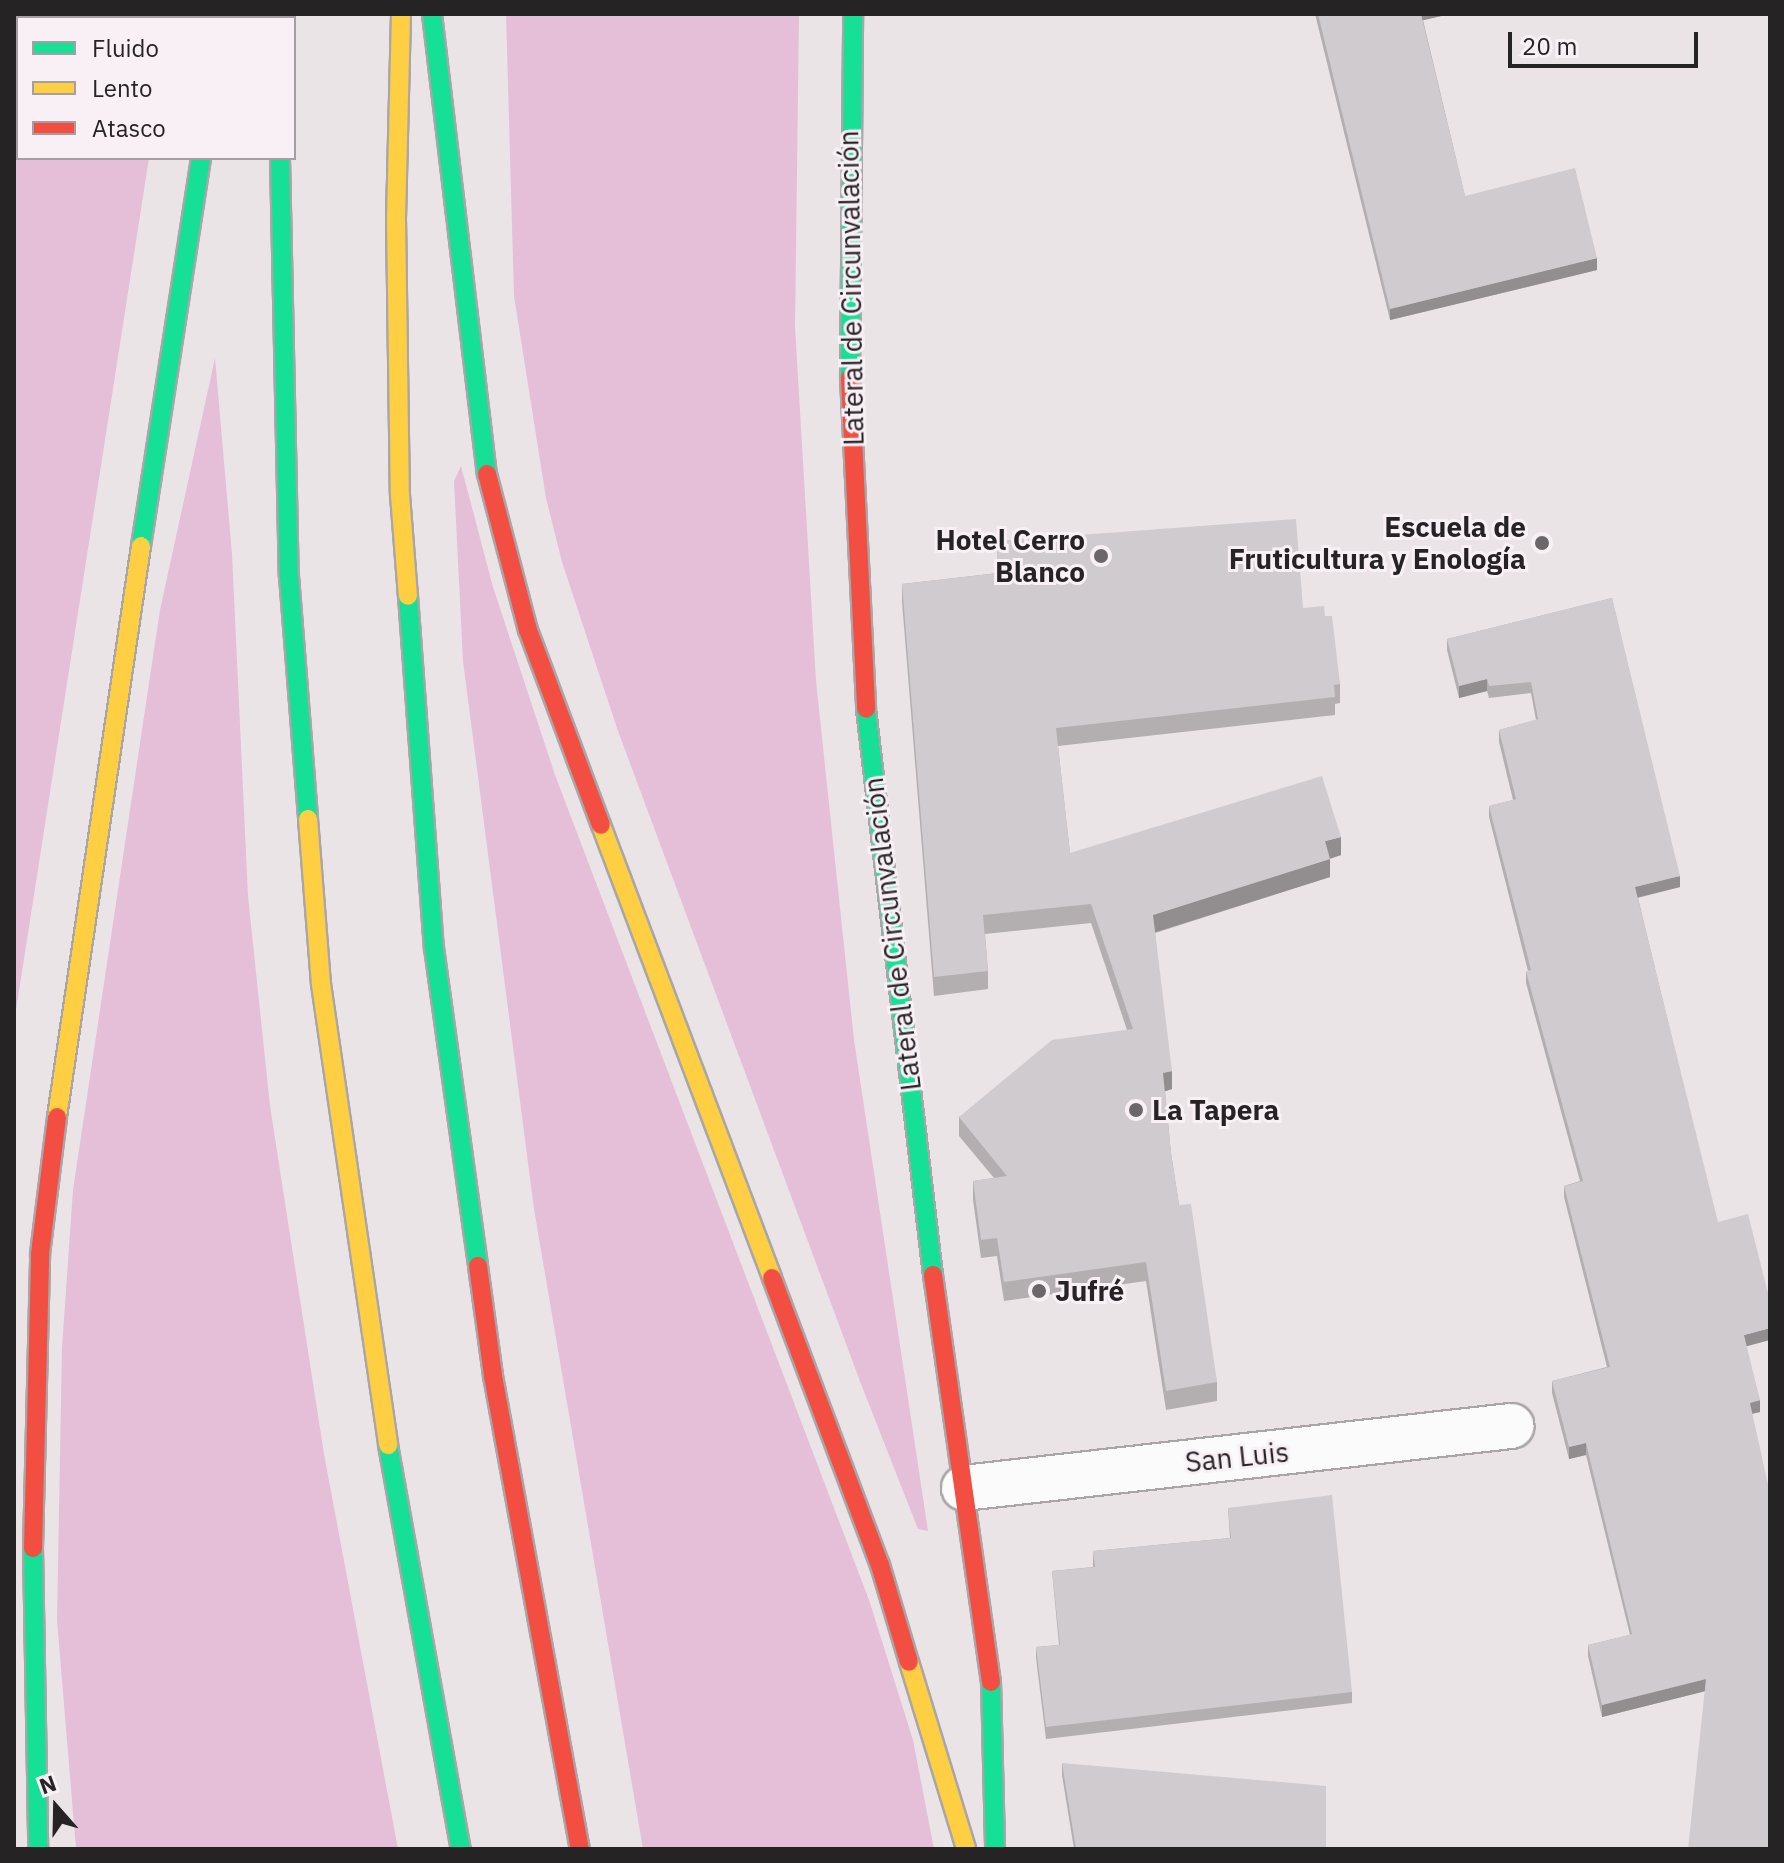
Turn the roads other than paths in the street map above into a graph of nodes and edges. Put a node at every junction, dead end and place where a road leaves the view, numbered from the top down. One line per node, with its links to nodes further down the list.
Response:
1 (401, 14): 10 (main road)
2 (432, 14): 11 (main road)
3 (853, 14): 7 (main road, Lateral de Circunvalación)
4 (201, 160): 8 (main road)
5 (280, 160): 9 (main road)
6 (1511, 1426): 7 (street, San Luis)
7 (964, 1488): 12 (main road, Lateral de Circunvalación)
8 (38, 1849)
9 (461, 1849)
10 (580, 1849)
11 (966, 1849)
12 (995, 1849)

